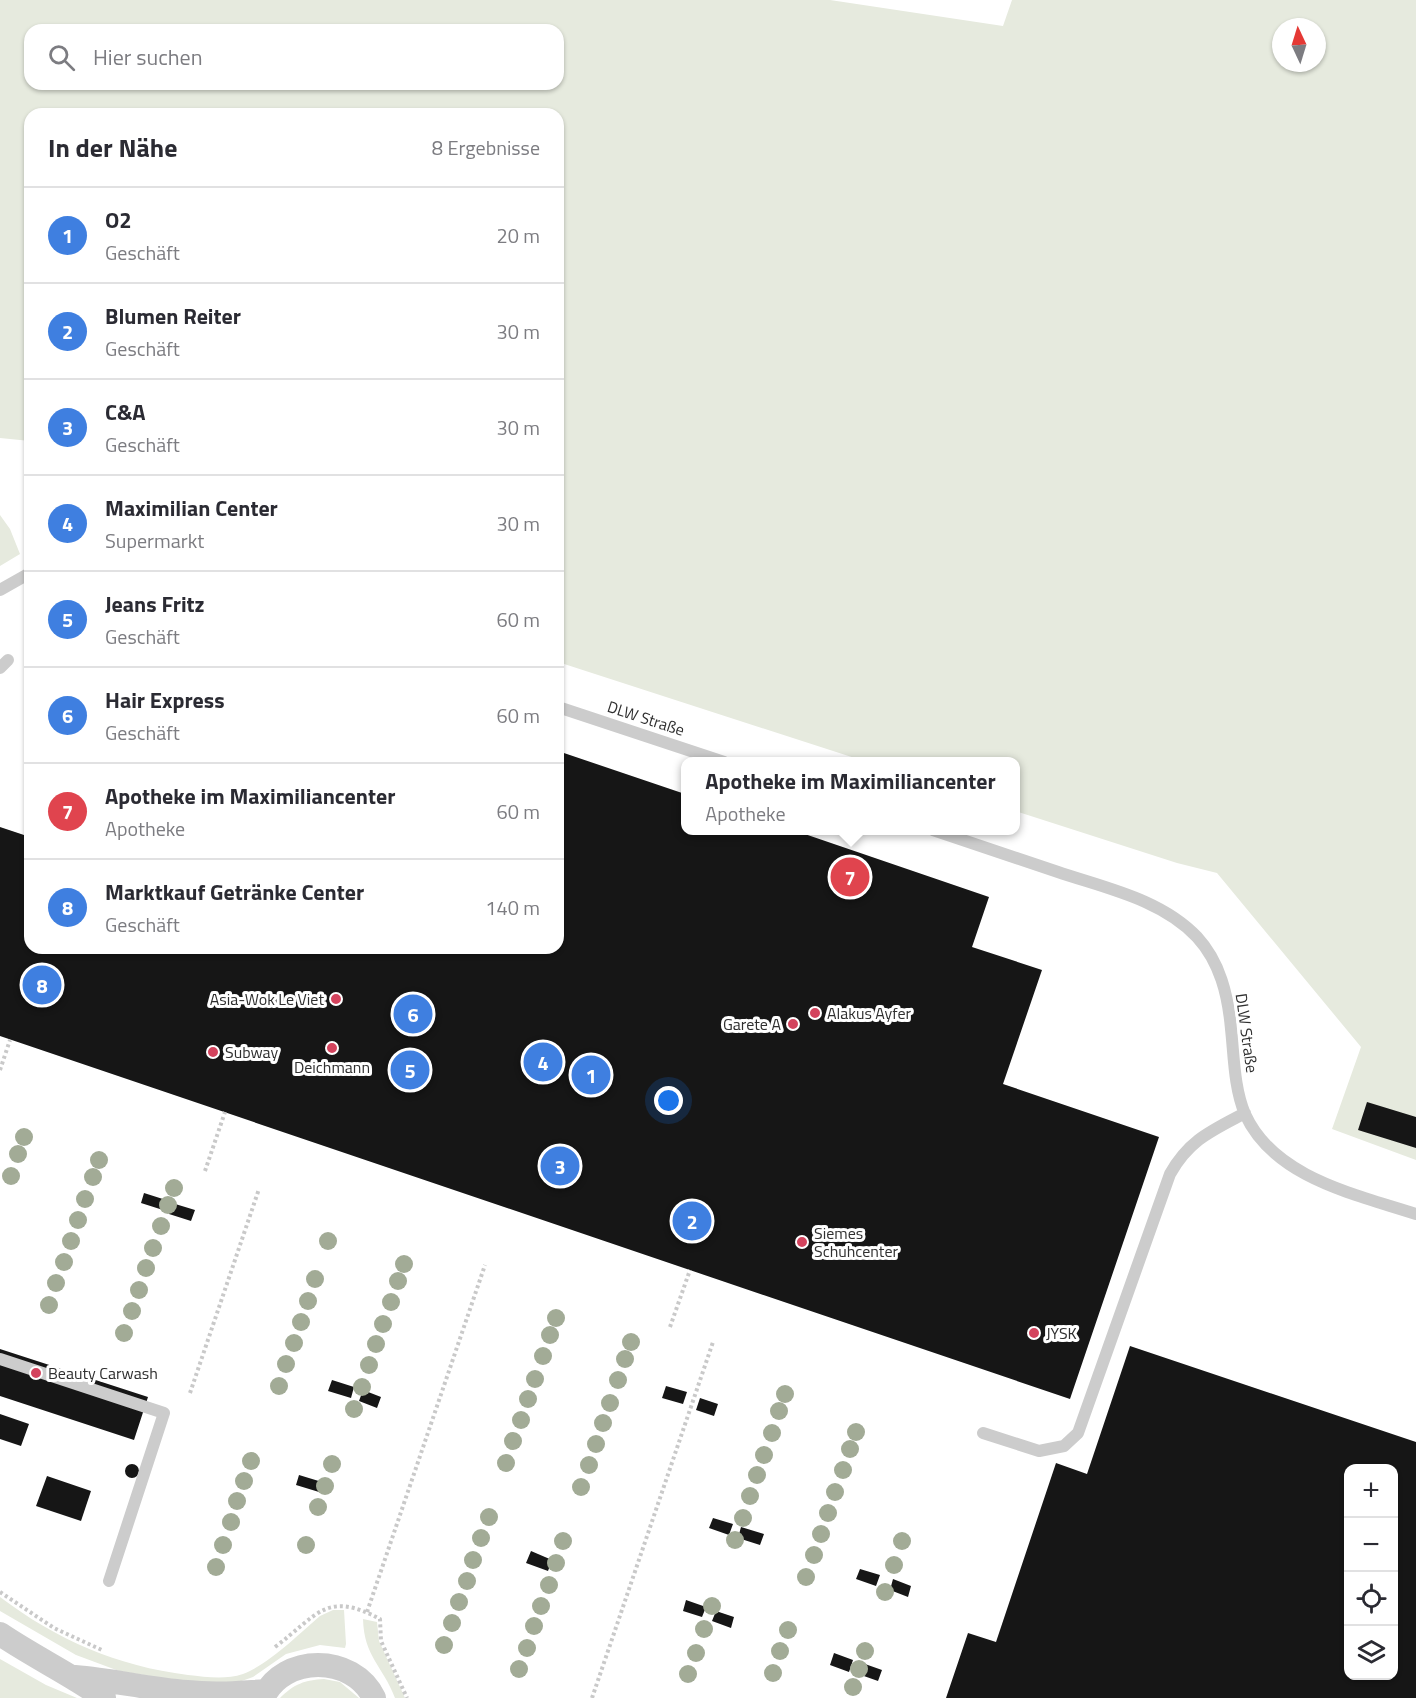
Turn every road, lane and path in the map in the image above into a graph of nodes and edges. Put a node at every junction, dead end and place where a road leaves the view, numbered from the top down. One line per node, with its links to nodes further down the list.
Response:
1 (24, 576): 2 (lane)
2 (0, 590)
3 (564, 708): 4 (lane, DLW Straße)
4 (709, 757)
5 (945, 835): 9 (lane, DLW Straße)
6 (10, 1040): 7 (path)
7 (0, 1070)
8 (225, 1112): 10 (path)
9 (1245, 1113): 12 (lane, DLW Straße); 19 (lane)
10 (205, 1171)
11 (259, 1189): 18 (path)
12 (1416, 1214)
13 (485, 1265): 22 (path)
14 (690, 1270): 15 (path)
15 (670, 1327)
16 (713, 1342): 31 (path)
17 (0, 1359): 20 (lane)
18 (190, 1393)
19 (983, 1433)
20 (109, 1581)
21 (0, 1592): 24 (path)
22 (367, 1612): 25 (path); 30 (path)
23 (0, 1634): 26 (street)
24 (106, 1652)
25 (266, 1654)
26 (75, 1677): 27 (street); 28 (street)
27 (265, 1695): 29 (street)
28 (104, 1698)
29 (374, 1698)
30 (407, 1698)
31 (592, 1698)

